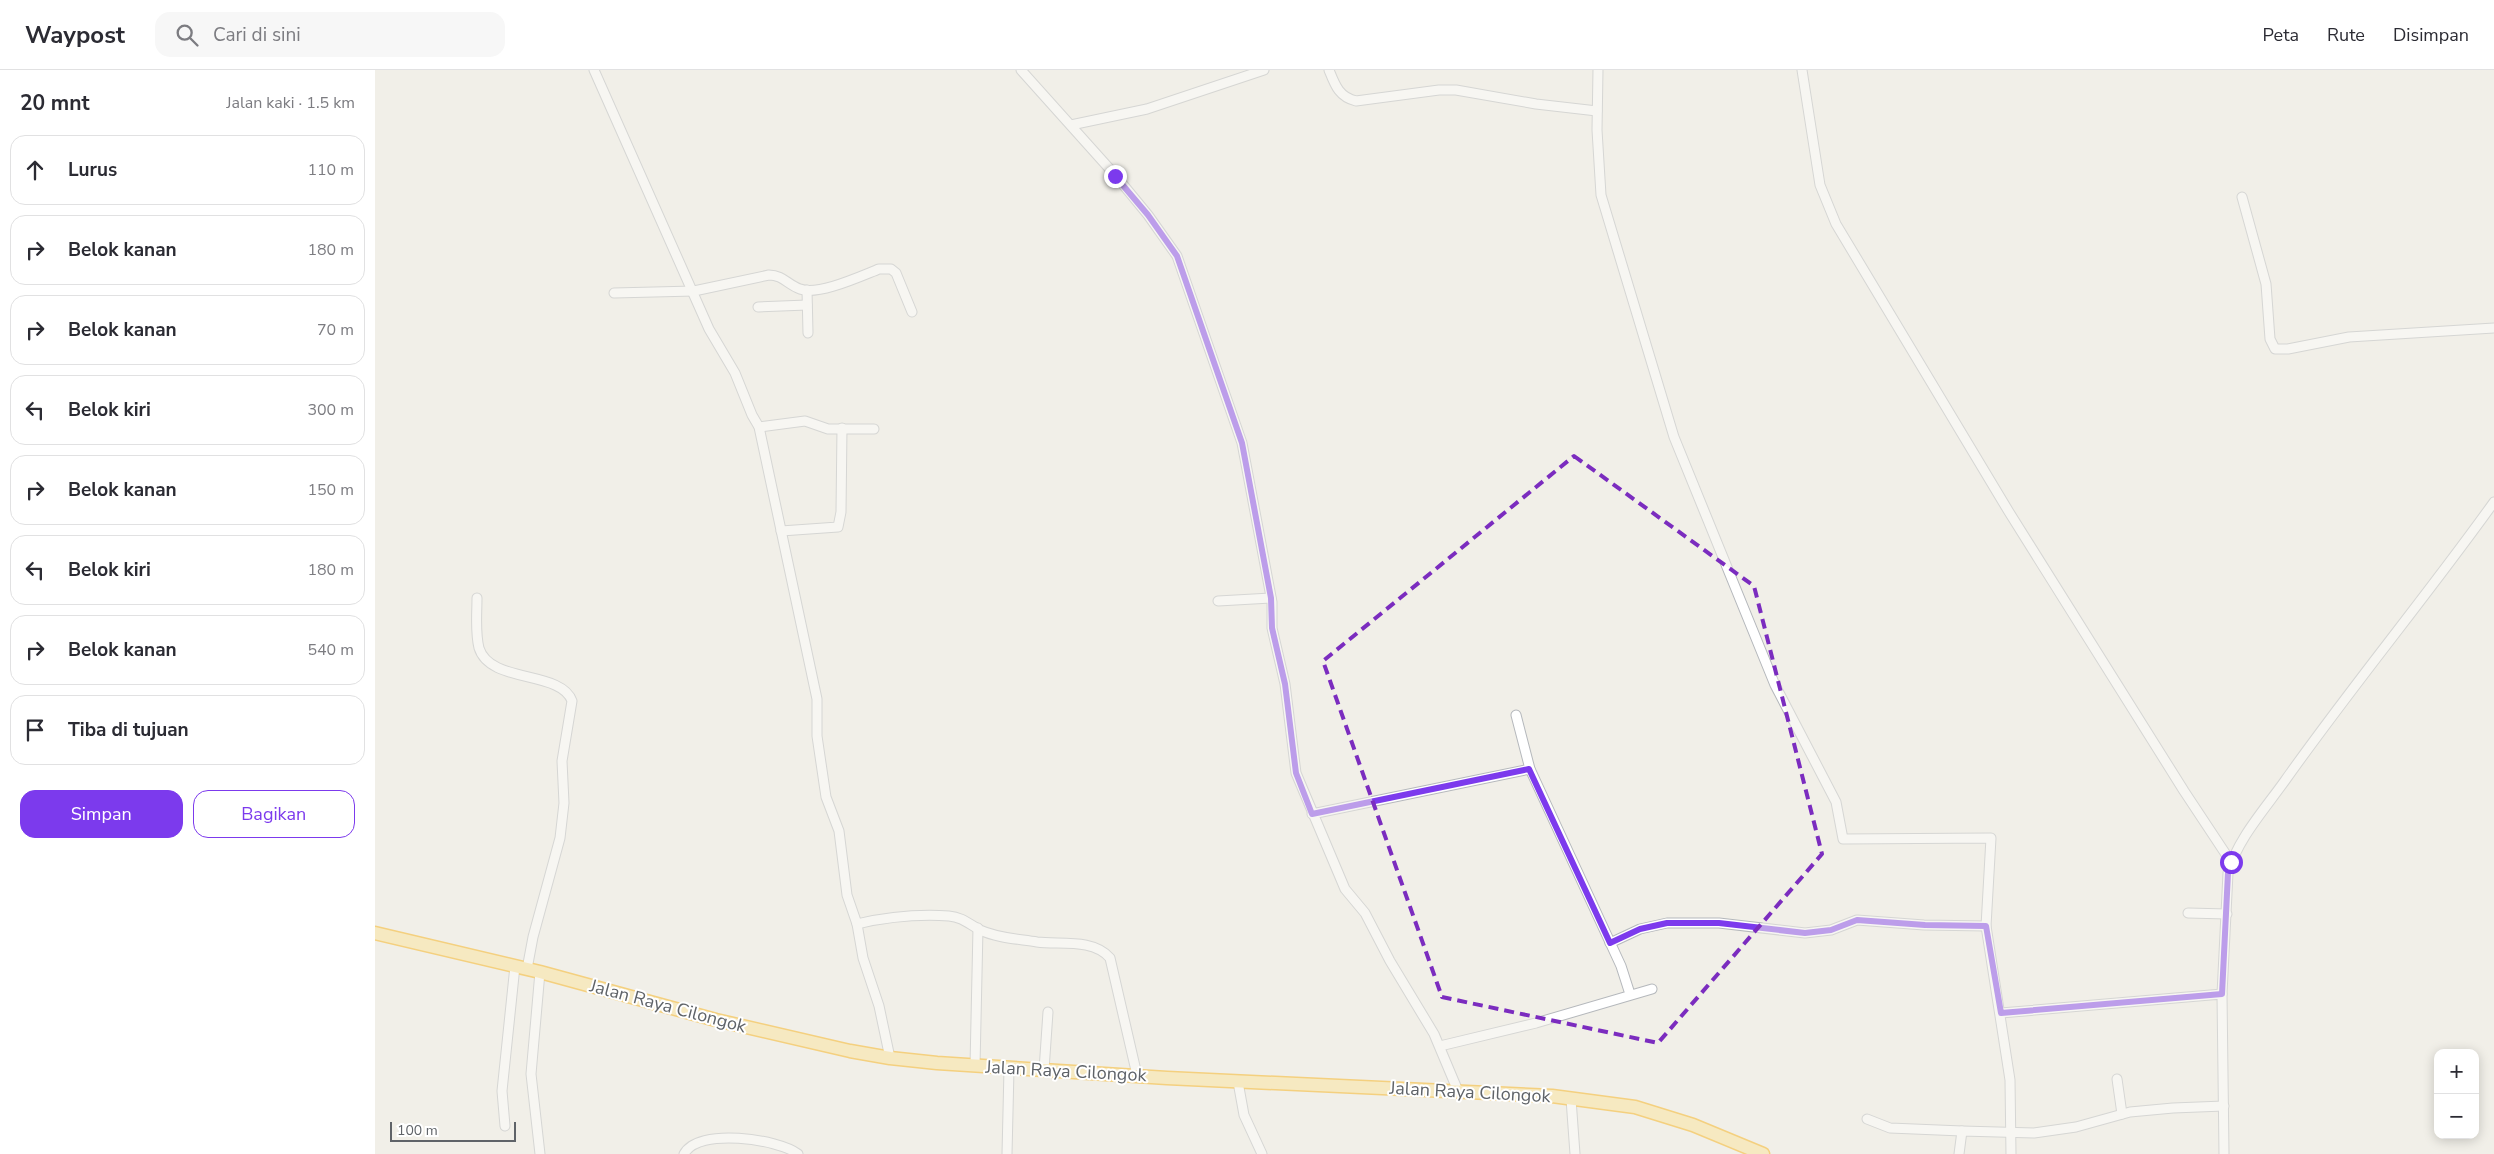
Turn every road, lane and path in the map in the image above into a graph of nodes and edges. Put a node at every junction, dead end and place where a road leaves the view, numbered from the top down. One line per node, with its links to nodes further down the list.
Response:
1 (595, 70): 11 (street)
2 (1021, 70): 8 (street)
3 (1265, 70): 8 (street)
4 (1329, 70): 7 (street)
5 (1598, 70): 7 (street)
6 (1802, 70): 29 (street)
7 (1597, 111): 33 (street)
8 (1071, 125): 24 (street)
9 (2242, 197): 16 (street)
10 (807, 290): 11 (street); 14 (street); 15 (street)
11 (694, 291): 12 (street); 18 (street)
12 (614, 292)
13 (758, 306): 14 (street)
14 (807, 306): 17 (street)
15 (912, 312)
16 (2494, 328)
17 (808, 333)
18 (759, 427): 19 (street); 22 (street)
19 (842, 428): 20 (street); 22 (street)
20 (874, 429)
21 (2494, 502): 29 (street)
22 (781, 531): 32 (street)
23 (477, 598): 37 (street)
24 (1271, 598): 25 (street); 28 (street)
25 (1218, 601)
26 (1516, 716): 27 (street)
27 (1529, 769): 28 (street); 36 (street)
28 (1312, 814): 44 (street)
29 (2231, 862): 31 (street)
30 (2188, 913): 31 (street)
31 (2227, 914): 41 (street)
32 (857, 924): 34 (street); 45 (street)
33 (1986, 926): 36 (street); 43 (street)
34 (978, 928): 46 (street); 49 (street)
35 (375, 933): 37 (highway, Jalan Raya Cilongok)
36 (1610, 943): 40 (street)
37 (521, 967): 38 (highway, Jalan Raya Cilongok); 57 (street)
38 (540, 972): 45 (highway, Jalan Raya Cilongok); 60 (street)
39 (1652, 989): 40 (street)
40 (1630, 994): 44 (street)
41 (2222, 994): 43 (street); 54 (street)
42 (1048, 1012): 48 (street)
43 (2001, 1013): 59 (street)
44 (1440, 1046): 52 (street)
45 (890, 1058): 46 (highway, Jalan Raya Cilongok)
46 (975, 1066): 47 (highway, Jalan Raya Cilongok)
47 (1009, 1069): 48 (highway, Jalan Raya Cilongok); 63 (street)
48 (1044, 1070): 49 (highway, Jalan Raya Cilongok)
49 (1137, 1075): 51 (highway, Jalan Raya Cilongok)
50 (2117, 1079): 55 (street)
51 (1238, 1082): 52 (highway, Jalan Raya Cilongok); 64 (street)
52 (1458, 1091): 53 (highway, Jalan Raya Cilongok)
53 (1571, 1099): 65 (street); 66 (highway, Jalan Raya Cilongok)
54 (2224, 1106): 55 (street); 69 (street)
55 (2122, 1114): 59 (street)
56 (1867, 1119): 58 (street)
57 (505, 1126)
58 (1961, 1131): 59 (street); 67 (street)
59 (2012, 1132): 68 (street)
60 (540, 1154)
61 (684, 1154): 62 (street)
62 (798, 1154)
63 (1007, 1154)
64 (1262, 1154)
65 (1575, 1154)
66 (1763, 1154)
67 (1959, 1154)
68 (2011, 1154)
69 (2224, 1154)

